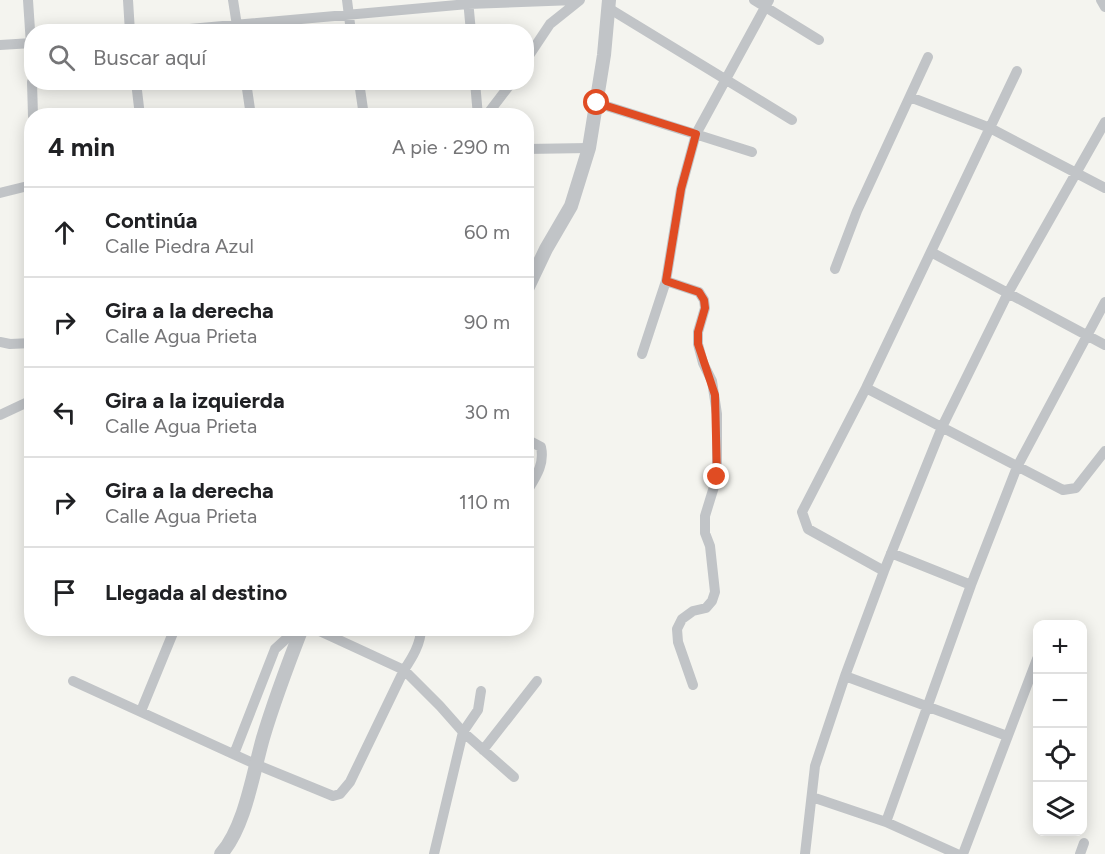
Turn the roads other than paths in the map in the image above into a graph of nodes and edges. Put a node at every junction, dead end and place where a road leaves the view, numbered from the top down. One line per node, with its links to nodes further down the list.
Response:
1 (28, 0): 14 (street)
2 (128, 0): 15 (street)
3 (233, 0): 16 (street)
4 (346, 0): 13 (street)
5 (575, 0): 9 (street)
6 (580, 0): 23 (street)
7 (754, 0): 10 (street)
8 (1101, 0): 12 (street)
9 (468, 2): 13 (street); 19 (street)
10 (767, 3): 20 (street); 26 (street)
11 (610, 5): 26 (street); 34 (street)
12 (1105, 8)
13 (348, 15): 17 (street); 18 (street)
14 (30, 24)
15 (130, 24)
16 (237, 24)
17 (265, 24)
18 (350, 24)
19 (470, 24)
20 (819, 40)
21 (24, 43): 22 (street)
22 (0, 45)
23 (534, 48)
24 (928, 57): 33 (street)
25 (1017, 71): 43 (street)
26 (727, 80): 41 (street); 44 (street)
27 (32, 90): 35 (street)
28 (137, 90): 36 (street)
29 (247, 90): 37 (street)
30 (360, 90): 38 (street)
31 (476, 90): 39 (street)
32 (506, 90): 40 (street)
33 (909, 97): 43 (street); 55 (street)
34 (597, 103): 44 (street); 45 (street)
35 (33, 108)
36 (139, 108)
37 (250, 108)
38 (363, 108)
39 (477, 108)
40 (492, 108)
41 (792, 120)
42 (1105, 122): 48 (street)
43 (990, 128): 48 (street); 53 (street)
44 (696, 134): 47 (street); 57 (street)
45 (590, 148): 46 (street); 52 (street)
46 (534, 149)
47 (752, 152)
48 (1076, 173): 50 (street); 58 (street)
49 (24, 187): 51 (street)
50 (1105, 188)
51 (0, 193)
52 (546, 249): 54 (street); 56 (street)
53 (931, 252): 58 (street); 65 (street)
54 (534, 262)
55 (835, 269)
56 (534, 274)
57 (666, 281): 64 (street); 86 (street)
58 (1008, 293): 60 (street); 68 (street)
59 (1105, 302): 60 (street)
60 (1087, 335): 63 (street); 71 (street)
61 (0, 342): 62 (street)
62 (24, 343)
63 (1105, 345)
64 (642, 354)
65 (866, 388): 68 (street); 74 (street)
66 (24, 404): 67 (street)
67 (0, 415)
68 (942, 428): 71 (street); 73 (street)
69 (534, 443): 72 (street)
70 (1105, 451): 71 (street)
71 (1017, 466): 75 (street)
72 (534, 478)
73 (891, 553): 74 (street); 75 (street)
74 (884, 571): 83 (street)
75 (971, 585): 88 (street)
76 (172, 636): 89 (street)
77 (290, 636): 93 (street)
78 (297, 636): 94 (street)
79 (331, 636): 82 (street)
80 (421, 636): 82 (street)
81 (1033, 669): 91 (street)
82 (404, 670): 90 (street); 94 (street)
83 (845, 676): 88 (street); 96 (street)
84 (73, 681): 89 (street)
85 (537, 681): 92 (street)
86 (693, 685)
87 (481, 691): 90 (street)
88 (927, 706): 91 (street); 97 (street)
89 (141, 711): 93 (street)
90 (463, 732): 92 (street); 100 (street)
91 (1007, 736): 103 (street)
92 (483, 750): 95 (street)
93 (234, 754): 94 (street)
94 (255, 764): 99 (street)
95 (514, 777)
96 (812, 797): 97 (street); 101 (street)
97 (886, 822): 102 (street)
98 (1084, 843): 104 (street)
99 (221, 854)
100 (434, 854)
101 (805, 854)
102 (957, 854)
103 (963, 854)
104 (1080, 854)

